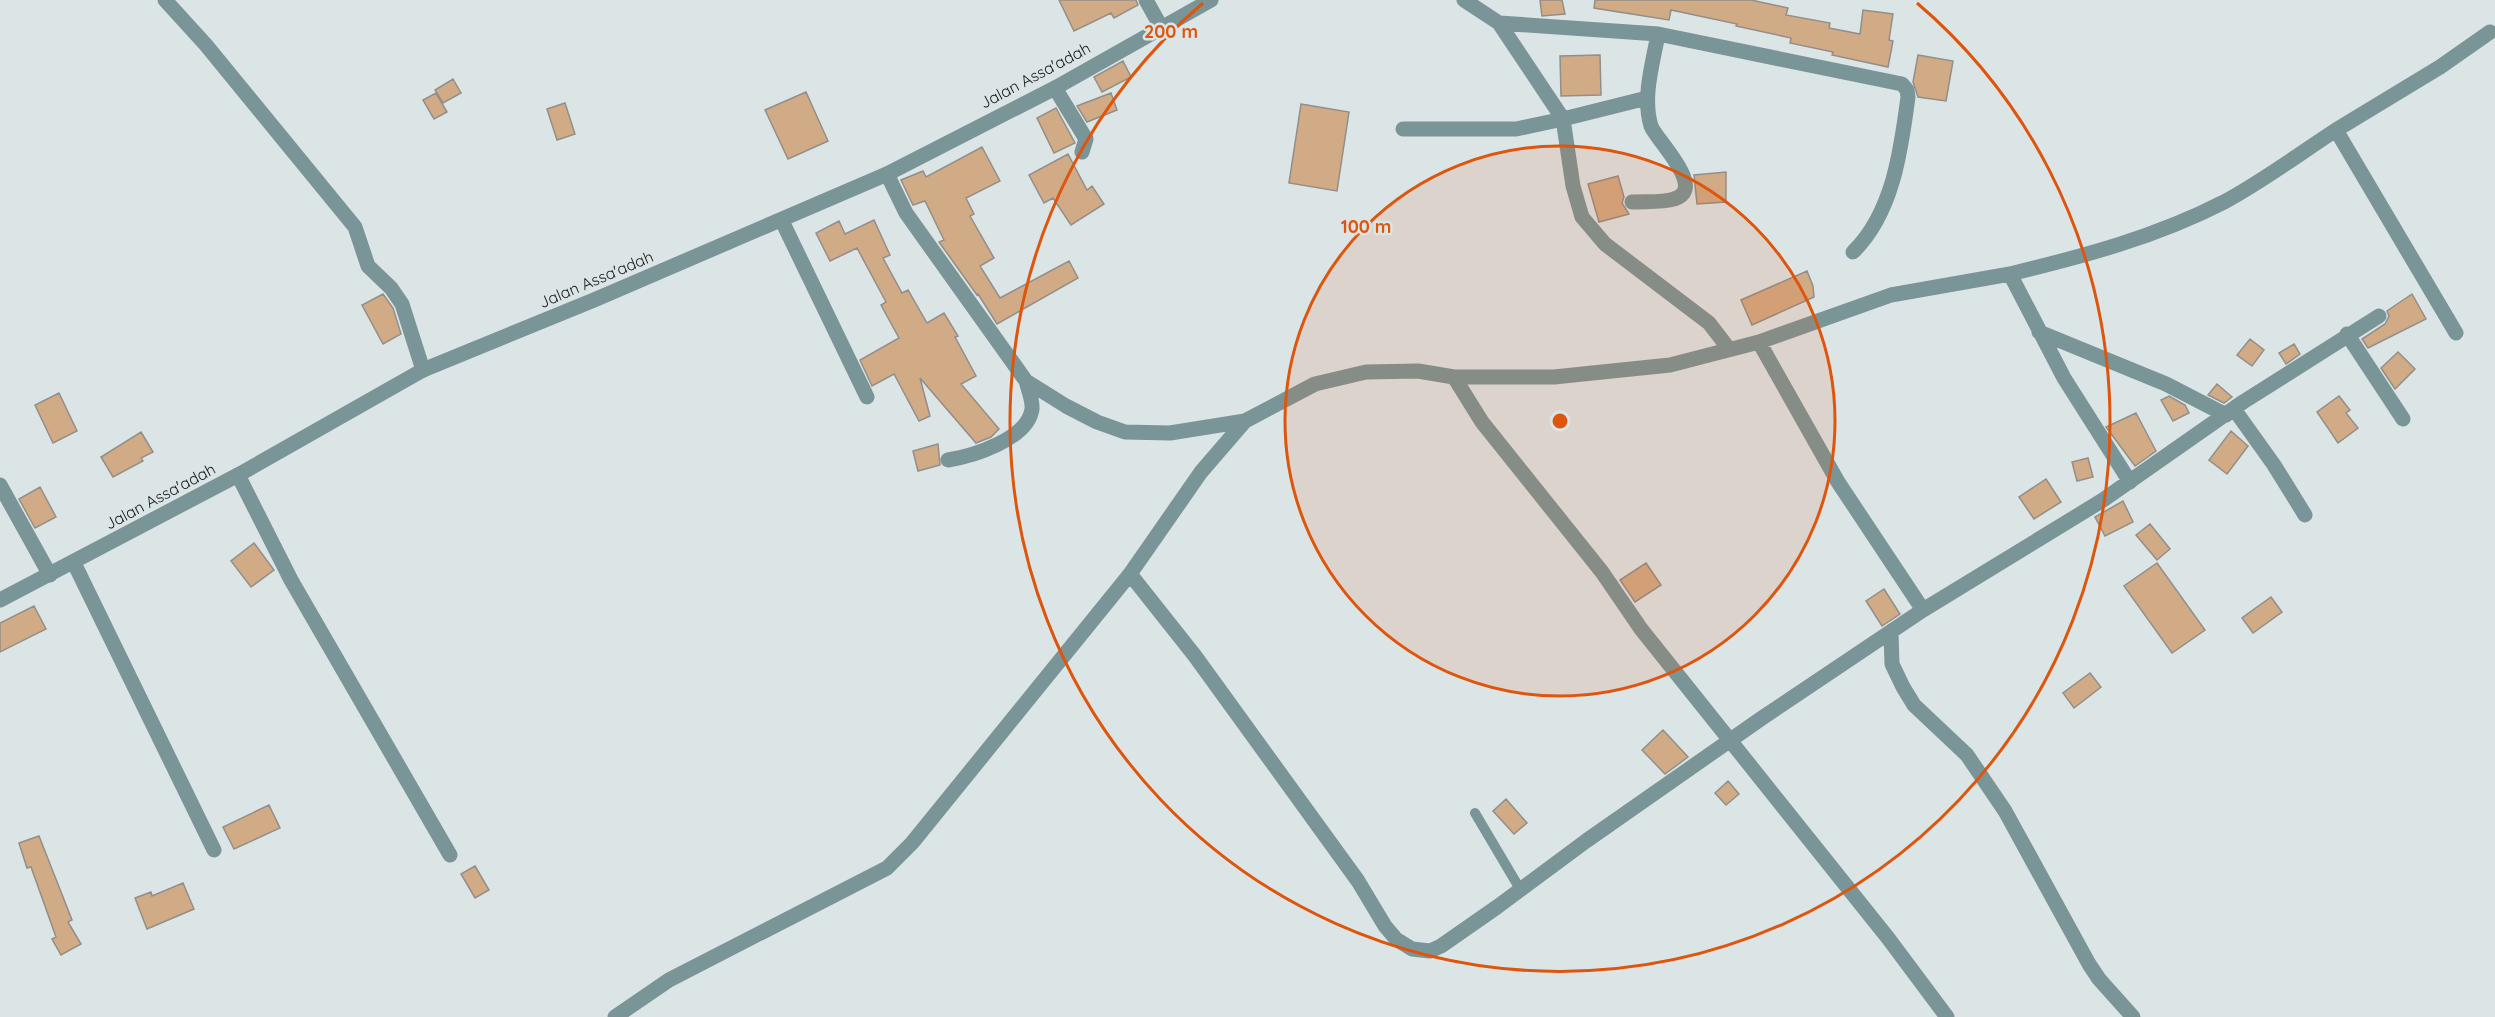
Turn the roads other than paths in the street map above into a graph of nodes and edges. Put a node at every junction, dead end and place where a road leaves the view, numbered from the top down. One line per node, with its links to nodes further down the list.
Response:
1 (165, 0): 26 (street)
2 (1146, 0): 6 (street)
3 (1211, 0): 6 (street, Jalan Assa'adah)
4 (1464, 0): 5 (street)
5 (1499, 23): 8 (street); 11 (street)
6 (1161, 27): 9 (street, Jalan Assa'adah)
7 (2490, 32): 13 (street)
8 (1658, 34): 10 (street); 18 (street)
9 (1055, 88): 14 (street); 15 (street, Jalan Assa'adah)
10 (1647, 98): 11 (street); 16 (street)
11 (1563, 119): 12 (street); 25 (street)
12 (1403, 129)
13 (2336, 130): 19 (street); 22 (street)
14 (1082, 152)
15 (887, 174): 17 (street, Jalan Assa'adah); 28 (street)
16 (1632, 202)
17 (782, 221): 26 (street, Jalan Assa'adah); 29 (street)
18 (1853, 252)
19 (2010, 274): 21 (street); 24 (street)
20 (2379, 316): 23 (street)
21 (2039, 332): 30 (street); 35 (street)
22 (2456, 333)
23 (2347, 334): 30 (street); 31 (street)
24 (1759, 342): 25 (street); 42 (street)
25 (1729, 349): 27 (street)
26 (423, 370): 34 (street, Jalan Assa'adah)
27 (1454, 377): 32 (street); 44 (street)
28 (1026, 381): 32 (street); 33 (street)
29 (867, 397)
30 (2230, 412): 35 (street); 37 (street)
31 (2403, 419)
32 (1245, 422): 39 (street)
33 (948, 460)
34 (238, 475): 38 (street, Jalan Assa'adah); 47 (street)
35 (2130, 482): 42 (street)
36 (0, 485): 40 (street)
37 (2305, 515)
38 (74, 563): 40 (street, Jalan Assa'adah); 46 (street)
39 (1130, 574): 48 (street); 49 (street)
40 (50, 575): 41 (street, Jalan Assa'adah)
41 (0, 600)
42 (1923, 610): 43 (street)
43 (1891, 633): 44 (street); 51 (street)
44 (1731, 740): 48 (street); 50 (street)
45 (1474, 813): 48 (lane)
46 (214, 850)
47 (450, 855)
48 (1520, 889)
49 (615, 1017)
50 (1947, 1017)
51 (2133, 1017)

